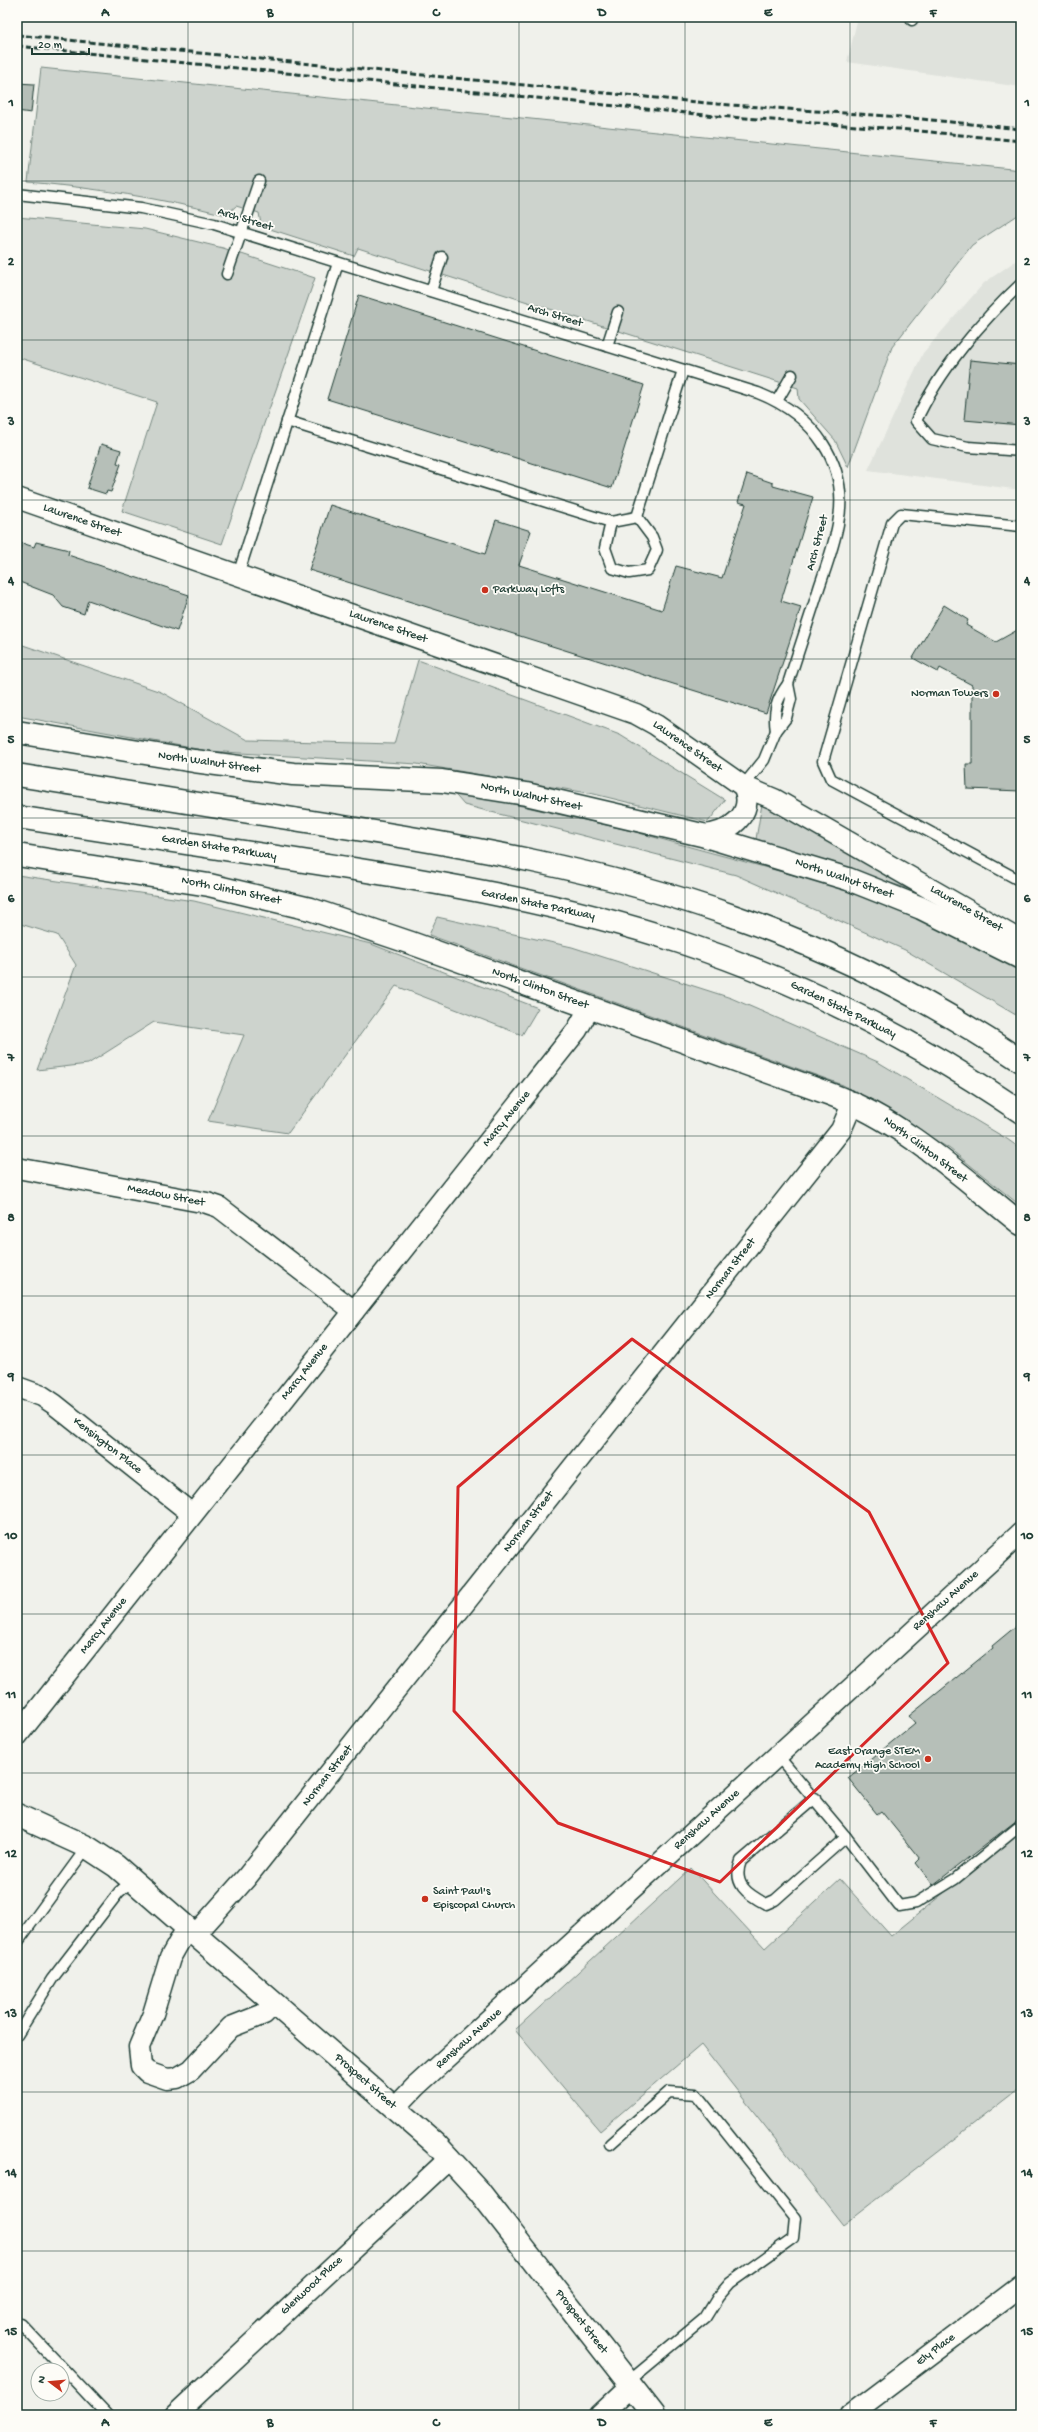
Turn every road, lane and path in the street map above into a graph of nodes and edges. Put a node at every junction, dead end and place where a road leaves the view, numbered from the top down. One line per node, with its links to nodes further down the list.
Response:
1 (259, 181): 3 (lane)
2 (17, 194): 3 (lane, Arch Street)
3 (241, 232): 5 (lane, Arch Street); 6 (lane)
4 (442, 257): 8 (lane)
5 (338, 262): 8 (lane, Arch Street); 14 (lane)
6 (227, 274)
7 (1021, 284): 15 (lane)
8 (431, 291): 10 (lane, Arch Street)
9 (618, 312): 10 (lane)
10 (607, 346): 11 (lane, Arch Street)
11 (683, 370): 13 (lane, Arch Street); 17 (lane)
12 (792, 375): 13 (lane)
13 (777, 401): 23 (lane, Arch Street)
14 (288, 421): 18 (lane); 20 (lane)
15 (1021, 451)
16 (17, 498): 20 (street, Lawrence Street)
17 (637, 517): 18 (lane); 18 (lane)
18 (611, 522)
19 (1021, 526): 27 (lane)
20 (238, 575): 23 (street, Lawrence Street)
21 (17, 732): 25 (main road, North Walnut Street)
22 (17, 775): 30 (main road)
23 (743, 786): 25 (street); 28 (street, Lawrence Street)
24 (17, 817): 32 (main road, Garden State Parkway)
25 (702, 835): 28 (main road, North Walnut Street)
26 (17, 855): 29 (main road, North Clinton Street)
27 (1021, 881)
28 (1020, 941)
29 (590, 1007): 31 (main road, North Clinton Street); 35 (street, Marcy Avenue)
30 (1021, 1061)
31 (854, 1102): 34 (main road, North Clinton Street); 47 (street, Norman Street)
32 (1021, 1112)
33 (17, 1168): 35 (street, Meadow Street)
34 (1021, 1224)
35 (354, 1311): 37 (street, Marcy Avenue)
36 (17, 1387): 37 (street, Kensington Place)
37 (192, 1514): 39 (street, Marcy Avenue)
38 (1021, 1533): 40 (street, Renshaw Avenue)
39 (17, 1736)
40 (778, 1756): 41 (lane); 51 (street, Renshaw Avenue)
41 (815, 1798): 44 (lane); 44 (lane)
42 (17, 1815): 45 (main road, Prospect Street)
43 (1021, 1825): 44 (lane)
44 (846, 1837)
45 (86, 1847): 46 (main road, Prospect Street); 48 (lane)
46 (133, 1880): 47 (main road, Prospect Street); 50 (lane)
47 (191, 1932): 49 (main road, Prospect Street); 49 (street, Norman Street)
48 (17, 1943)
49 (274, 2004): 51 (main road, Prospect Street)
50 (17, 2035)
51 (395, 2108): 53 (main road, Prospect Street)
52 (610, 2144): 56 (lane)
53 (450, 2158): 56 (main road, Prospect Street); 58 (street, Glenwood Place)
54 (1021, 2286): 61 (street, Ely Place)
55 (17, 2323): 57 (lane)
56 (630, 2384): 59 (street); 60 (main road, Prospect Street)
57 (108, 2415)
58 (175, 2415)
59 (600, 2415)
60 (654, 2415)
61 (850, 2415)

